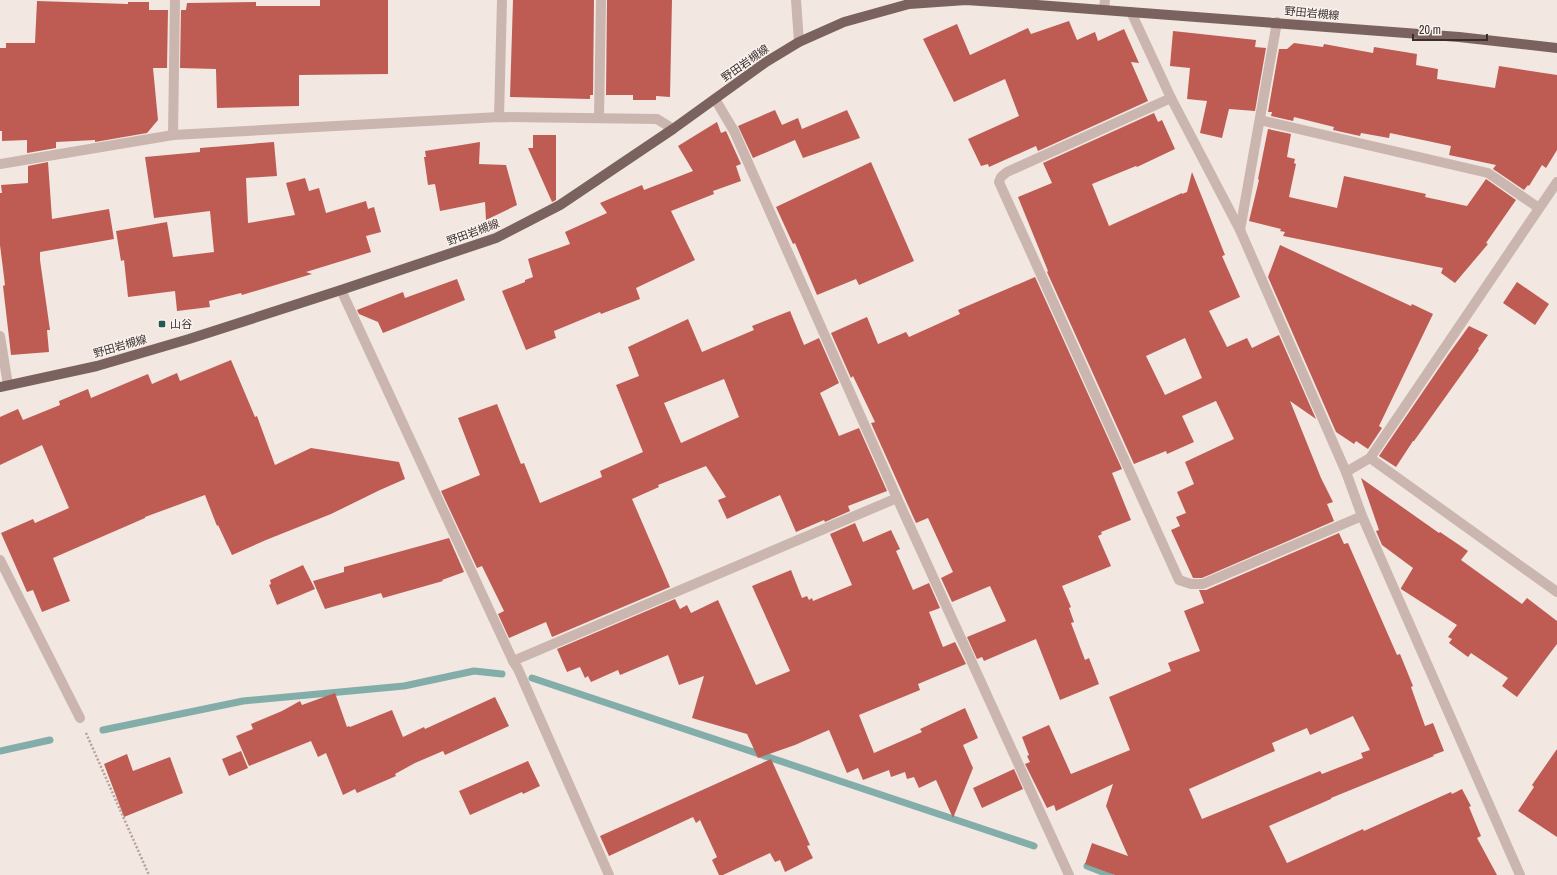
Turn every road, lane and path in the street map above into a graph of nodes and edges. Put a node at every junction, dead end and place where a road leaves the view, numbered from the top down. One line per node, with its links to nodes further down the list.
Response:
1 (175, 0): 17 (street)
2 (502, 0): 13 (street)
3 (601, 0): 14 (street)
4 (796, 0): 9 (street)
5 (966, 0): 6 (main road, 野田岩槻線); 9 (main road, 野田岩槻線)
6 (1104, 5): 7 (main road, 野田岩槻線)
7 (1131, 12): 8 (main road, 野田岩槻線); 11 (street)
8 (1277, 22): 10 (main road, 野田岩槻線); 15 (street)
9 (799, 42): 12 (main road, 野田岩槻線)
10 (1557, 48)
11 (1171, 98): 21 (street); 28 (street)
12 (715, 99): 16 (main road, 野田岩槻線); 27 (street)
13 (499, 117): 14 (street); 17 (street)
14 (599, 118): 16 (street)
15 (1260, 120): 20 (street); 21 (street)
16 (673, 129): 22 (main road, 野田岩槻線)
17 (173, 135): 18 (street)
18 (0, 164)
19 (1557, 182): 20 (street)
20 (1539, 208): 25 (street)
21 (1240, 230): 26 (street)
22 (341, 290): 24 (main road, 野田岩槻線); 31 (street)
23 (0, 336): 24 (street)
24 (4, 386)
25 (1370, 458): 26 (street); 30 (street)
26 (1346, 472): 28 (street)
27 (897, 498): 31 (street); 35 (street)
28 (1362, 516): 36 (street)
29 (0, 560): 32 (street)
30 (1557, 592)
31 (513, 661): 34 (street)
32 (80, 718): 33 (path)
33 (149, 875)
34 (610, 875)
35 (1069, 875)
36 (1520, 875)

